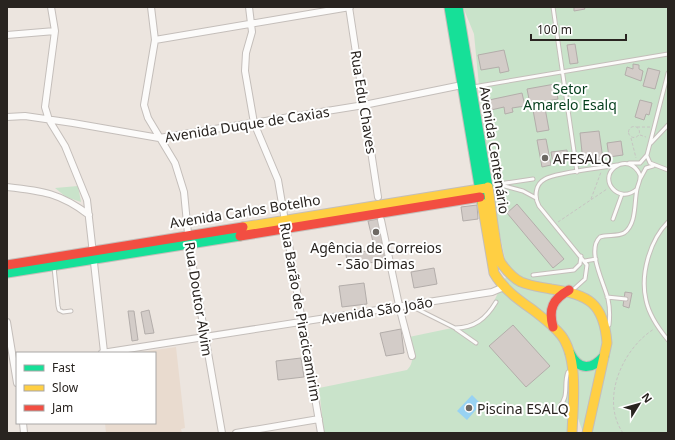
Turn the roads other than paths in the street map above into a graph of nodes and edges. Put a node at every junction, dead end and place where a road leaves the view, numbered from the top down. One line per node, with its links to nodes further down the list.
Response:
1 (51, 7): 9 (street)
2 (151, 7): 11 (street, Rua Doutor Alvim)
3 (250, 7): 8 (street, Rua Barão de Piracicamirim)
4 (349, 7): 8 (street); 17 (street, Rua Edu Chaves)
5 (449, 7): 15 (main road, Avenida Centenário)
6 (458, 7): 15 (main road, Avenida Centenário)
7 (553, 7): 13 (lane)
8 (252, 23): 11 (street); 20 (street, Rua Barão de Piracicamirim)
9 (55, 31): 10 (street); 19 (street)
10 (7, 35)
11 (155, 40): 22 (street, Rua Doutor Alvim)
12 (668, 54): 13 (lane, Avenida Duque de Caxias)
13 (562, 71): 15 (lane, Avenida Duque de Caxias); 29 (lane)
14 (668, 73): 16 (lane)
15 (467, 86): 17 (street, Avenida Duque de Caxias); 34 (main road, Avenida Centenário)
16 (666, 90): 23 (lane)
17 (364, 105): 20 (street, Avenida Duque de Caxias); 36 (street, Rua Edu Chaves)
18 (7, 117): 19 (street, Avenida Duque de Caxias)
19 (49, 120): 22 (street, Avenida Duque de Caxias); 38 (street)
20 (254, 123): 22 (street, Avenida Duque de Caxias); 42 (street, Rua Barão de Piracicamirim)
21 (668, 125): 23 (lane)
22 (160, 138): 43 (street, Rua Doutor Alvim)
23 (650, 144): 24 (lane)
24 (647, 155): 25 (lane); 27 (lane)
25 (623, 163): 26 (lane); 31 (lane)
26 (618, 164): 29 (lane); 35 (lane)
27 (656, 165): 28 (lane); 31 (lane)
28 (668, 170)
29 (577, 172): 37 (lane)
30 (533, 179): 37 (lane)
31 (640, 179): 33 (lane)
32 (7, 188): 38 (street)
33 (637, 189): 35 (lane); 46 (lane)
34 (482, 191): 42 (main road, Avenida Carlos Botelho); 52 (main road); 54 (main road, Avenida Centenário)
35 (622, 194): 39 (lane)
36 (378, 197)
37 (536, 198): 45 (lane)
38 (89, 216): 44 (street)
39 (613, 219)
40 (382, 220): 60 (street)
41 (668, 222): 68 (lane)
42 (285, 224): 43 (main road, Avenida Carlos Botelho); 63 (street, Rua Barão de Piracicamirim)
43 (188, 239): 44 (main road, Avenida Carlos Botelho); 67 (street, Rua Doutor Alvim)
44 (92, 254): 48 (main road, Avenida Carlos Botelho); 49 (main road, Avenida Carlos Botelho); 71 (street)
45 (580, 256): 47 (lane); 51 (lane)
46 (596, 259): 47 (lane); 56 (lane)
47 (585, 262): 54 (lane)
48 (7, 265)
49 (54, 265): 50 (main road, Avenida Carlos Botelho); 61 (lane)
50 (7, 273)
51 (533, 275)
52 (496, 277): 53 (main road); 55 (street)
53 (504, 287): 55 (street, Avenida São João); 64 (main road)
54 (569, 290): 64 (main road); 66 (main road)
55 (486, 292): 59 (street, Avenida São João)
56 (607, 297): 57 (lane); 66 (lane)
57 (626, 299)
58 (496, 302): 65 (lane)
59 (410, 304): 60 (street, Avenida São João); 65 (lane)
60 (399, 306): 63 (street, Avenida São João); 74 (street)
61 (71, 311)
62 (7, 322): 76 (street)
63 (302, 322): 67 (street, Avenida São João); 78 (street, Rua Barão de Piracicamirim)
64 (553, 327): 70 (main road)
65 (455, 328): 69 (lane)
66 (608, 334): 73 (main road)
67 (205, 337): 72 (street, Avenida São João); 80 (street, Rua Doutor Alvim)
68 (668, 340)
69 (476, 343)
70 (569, 351): 73 (main road); 75 (main road)
71 (103, 352)
72 (109, 352)
73 (605, 354): 85 (main road)
74 (412, 356)
75 (571, 365): 79 (main road); 79 (lane)
76 (16, 369): 77 (street)
77 (7, 370)
78 (319, 418): 81 (street); 82 (street, Rua Barão de Piracicamirim)
79 (573, 419): 83 (main road); 84 (main road)
80 (222, 433)
81 (236, 433)
82 (321, 433)
83 (572, 433)
84 (581, 433)
85 (587, 433)

